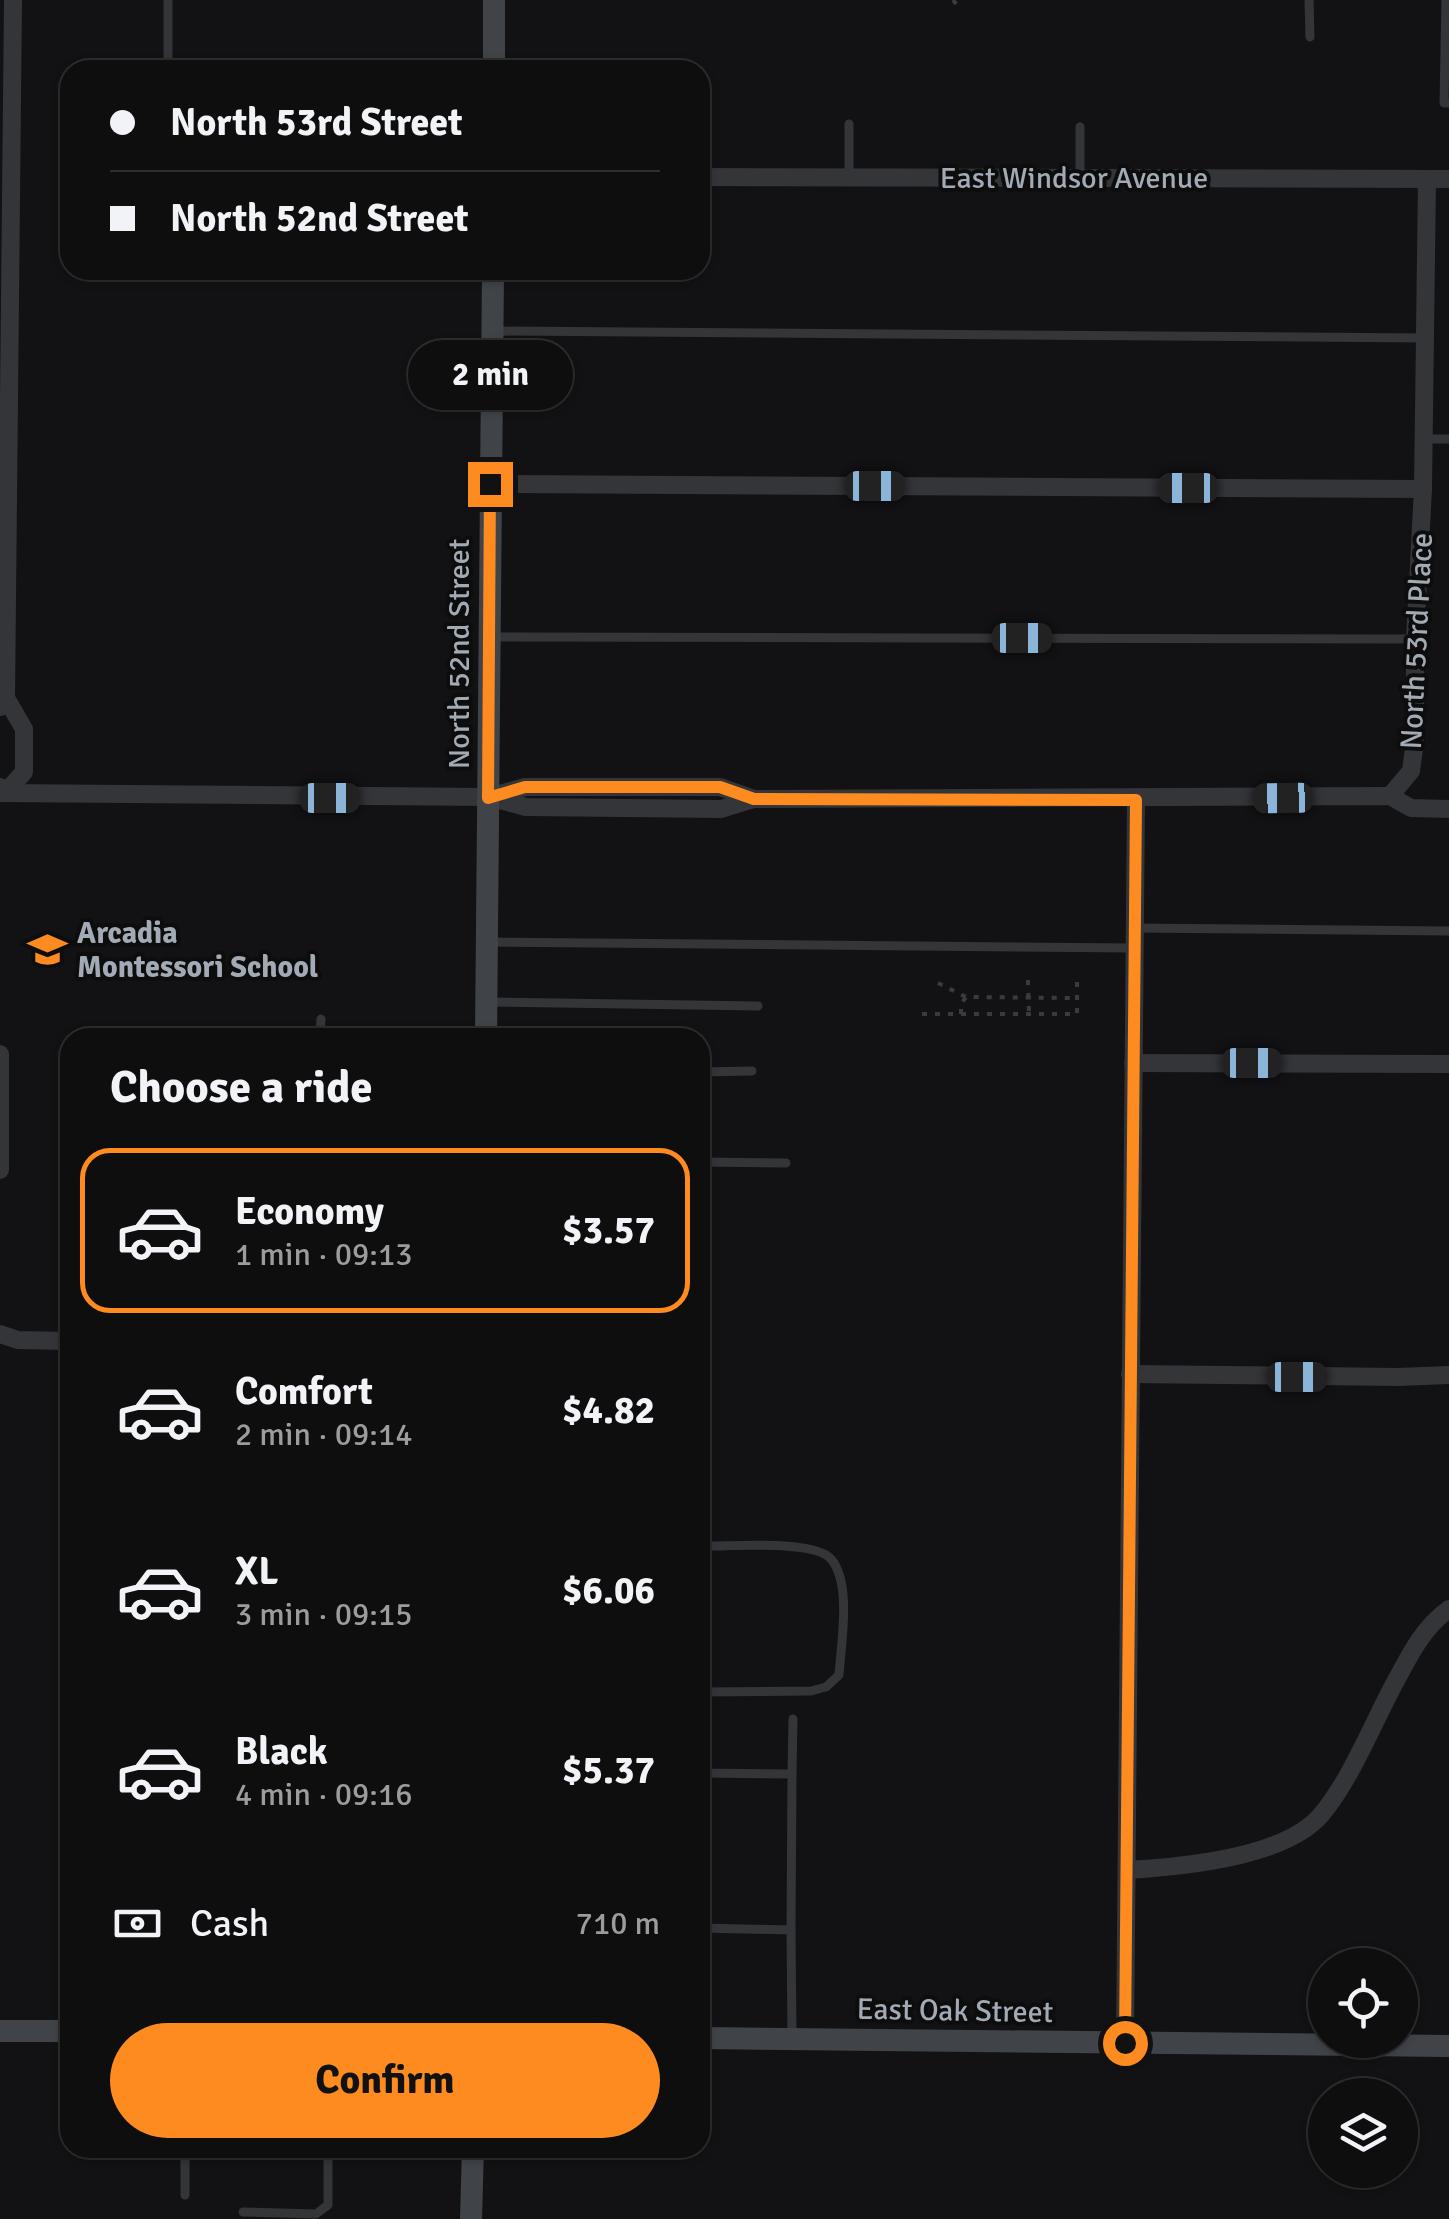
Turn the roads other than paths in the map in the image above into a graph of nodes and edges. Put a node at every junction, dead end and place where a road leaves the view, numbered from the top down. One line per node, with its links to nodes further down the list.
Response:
1 (12, 0): 26 (street)
2 (168, 0): 7 (lane)
3 (494, 0): 8 (main road)
4 (1308, 0): 6 (lane)
5 (1446, 0): 9 (lane)
6 (1310, 37)
7 (168, 60)
8 (494, 60)
9 (1449, 103)
10 (849, 124): 13 (lane)
11 (1080, 127): 14 (lane)
12 (710, 176): 13 (street, East Windsor Avenue)
13 (848, 178): 14 (street, East Windsor Avenue)
14 (1080, 178): 15 (street, East Windsor Avenue)
15 (1427, 179): 16 (street, East Windsor Avenue); 19 (street, North 53rd Place)
16 (1449, 179)
17 (493, 280): 18 (main road, North 52nd Street)
18 (492, 332): 19 (lane); 22 (main road, North 52nd Street)
19 (1425, 338): 20 (street, North 53rd Place)
20 (1424, 439): 21 (lane); 23 (street, North 53rd Place)
21 (1449, 439)
22 (490, 484): 23 (street); 24 (main road, North 52nd Street)
23 (1423, 490): 25 (street, North 53rd Place)
24 (490, 637): 25 (lane); 29 (main road, North 52nd Street)
25 (1416, 639): 28 (street, North 53rd Place)
26 (3, 702): 27 (street)
27 (2, 791): 29 (street)
28 (1390, 796): 30 (street); 31 (street)
29 (488, 798): 30 (street); 34 (main road, North 52nd Street)
30 (1136, 800): 33 (street)
31 (1449, 808)
32 (1449, 931): 33 (lane)
33 (1134, 938): 34 (lane); 41 (street)
34 (488, 942): 35 (main road, North 52nd Street)
35 (487, 1002): 36 (lane); 39 (main road, North 52nd Street)
36 (758, 1006)
37 (320, 1019): 38 (lane)
38 (320, 1028)
39 (486, 1028)
40 (0, 1054): 47 (street)
41 (1133, 1063): 42 (street); 50 (street)
42 (1449, 1064)
43 (752, 1071): 44 (lane)
44 (710, 1072)
45 (710, 1162): 46 (lane)
46 (786, 1162)
47 (0, 1170)
48 (0, 1334): 49 (street)
49 (60, 1341)
50 (1130, 1374): 51 (street); 58 (street)
51 (1449, 1375)
52 (710, 1546): 54 (lane)
53 (1449, 1608): 58 (street)
54 (710, 1692)
55 (793, 1719): 57 (lane)
56 (710, 1773): 57 (lane)
57 (792, 1774): 60 (lane)
58 (1127, 1870): 65 (street)
59 (710, 1928): 60 (lane)
60 (791, 1930): 64 (lane)
61 (0, 2030): 62 (main road)
62 (60, 2031)
63 (710, 2038): 64 (main road, East Oak Street)
64 (792, 2039): 65 (main road, East Oak Street)
65 (1125, 2043): 66 (main road, East Oak Street)
66 (1449, 2046)
67 (185, 2158): 70 (lane)
68 (328, 2158): 71 (lane)
69 (473, 2158): 72 (main road)
70 (185, 2195)
71 (244, 2212)
72 (471, 2219)

